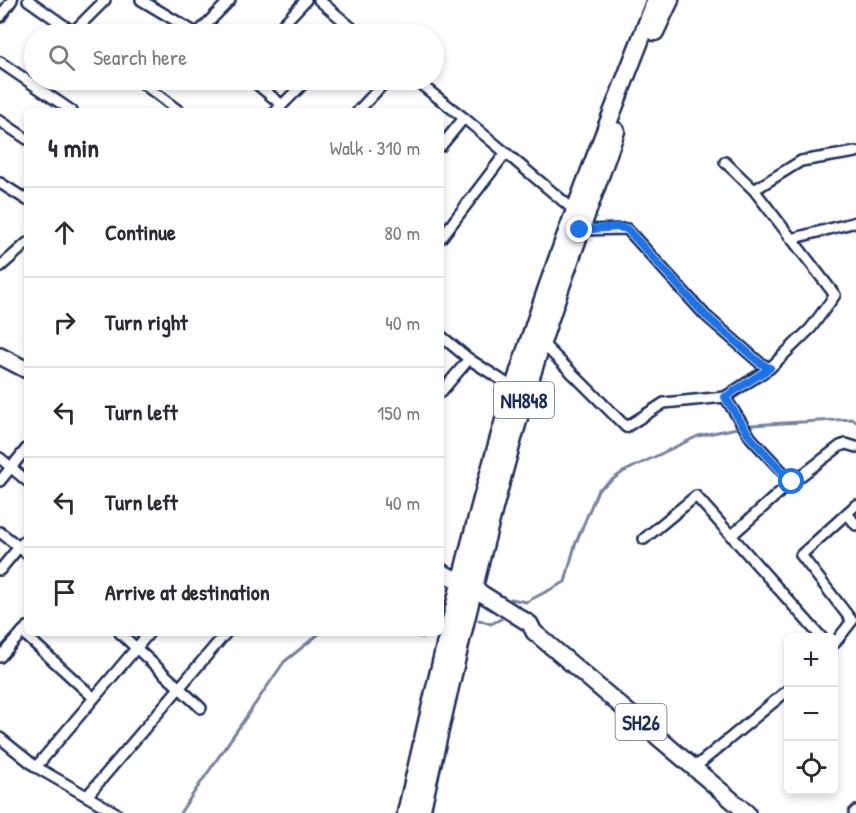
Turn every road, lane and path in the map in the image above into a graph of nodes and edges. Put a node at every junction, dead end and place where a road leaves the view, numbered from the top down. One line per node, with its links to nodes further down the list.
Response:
1 (12, 0): 10 (street)
2 (28, 0): 11 (street)
3 (105, 0): 12 (street)
4 (141, 0): 13 (street)
5 (230, 0): 14 (street)
6 (306, 0): 15 (street)
7 (319, 0): 16 (street)
8 (656, 0): 39 (highway, NH848)
9 (670, 0): 41 (highway, NH848)
10 (0, 17)
11 (61, 24)
12 (82, 24)
13 (181, 24)
14 (207, 24)
15 (283, 24)
16 (344, 24)
17 (0, 62): 18 (street)
18 (24, 78)
19 (41, 90): 25 (street)
20 (151, 90): 26 (street)
21 (262, 90): 27 (street)
22 (298, 90): 27 (street)
23 (378, 90): 28 (street)
24 (428, 90): 29 (street)
25 (68, 108)
26 (175, 108)
27 (279, 108)
28 (361, 108)
29 (464, 118): 32 (street); 34 (street)
30 (0, 122): 31 (street)
31 (24, 138)
32 (444, 142)
33 (856, 152): 37 (street)
34 (505, 154): 39 (street); 42 (street)
35 (725, 162): 37 (street)
36 (0, 183): 38 (street)
37 (754, 190): 43 (street)
38 (24, 198)
39 (575, 211): 53 (highway, NH848)
40 (856, 222): 43 (street)
41 (580, 230): 47 (highway, NH848); 51 (street)
42 (444, 234)
43 (791, 239): 51 (street)
44 (24, 246): 45 (street)
45 (0, 267)
46 (444, 338): 49 (street)
47 (542, 344): 53 (highway, NH848); 54 (street)
48 (0, 356): 50 (main road)
49 (469, 359): 52 (street); 53 (street)
50 (24, 368)
51 (770, 368): 54 (street)
52 (444, 388)
53 (520, 392): 72 (highway, NH848)
54 (725, 397): 61 (street)
55 (856, 447): 61 (street)
56 (24, 452): 58 (street)
57 (0, 458): 58 (street)
58 (11, 467): 59 (street); 60 (street)
59 (24, 478)
60 (0, 481)
61 (792, 482): 66 (street)
62 (856, 505): 63 (street)
63 (847, 513): 64 (street); 79 (street)
64 (856, 525)
65 (0, 532): 68 (street)
66 (731, 536): 67 (street); 74 (street)
67 (644, 539)
68 (23, 551): 69 (street)
69 (0, 570)
70 (444, 574): 72 (main road, SH26)
71 (444, 585): 72 (main road, SH26)
72 (465, 589): 88 (main road, SH26); 91 (highway, NH848); 92 (highway, NH848)
73 (24, 630): 81 (street)
74 (818, 633)
75 (32, 636): 84 (street)
76 (123, 636): 80 (street)
77 (147, 636): 80 (street)
78 (223, 636): 82 (street)
79 (838, 639)
80 (137, 648): 82 (street); 84 (street)
81 (1, 654)
82 (179, 688): 85 (street); 89 (street)
83 (784, 694): 88 (street)
84 (94, 698): 87 (street)
85 (201, 708)
86 (0, 738): 87 (street)
87 (36, 767): 89 (street)
88 (694, 768): 93 (main road, SH26)
89 (88, 795): 90 (street)
90 (116, 813)
91 (406, 813)
92 (420, 813)
93 (747, 813)

